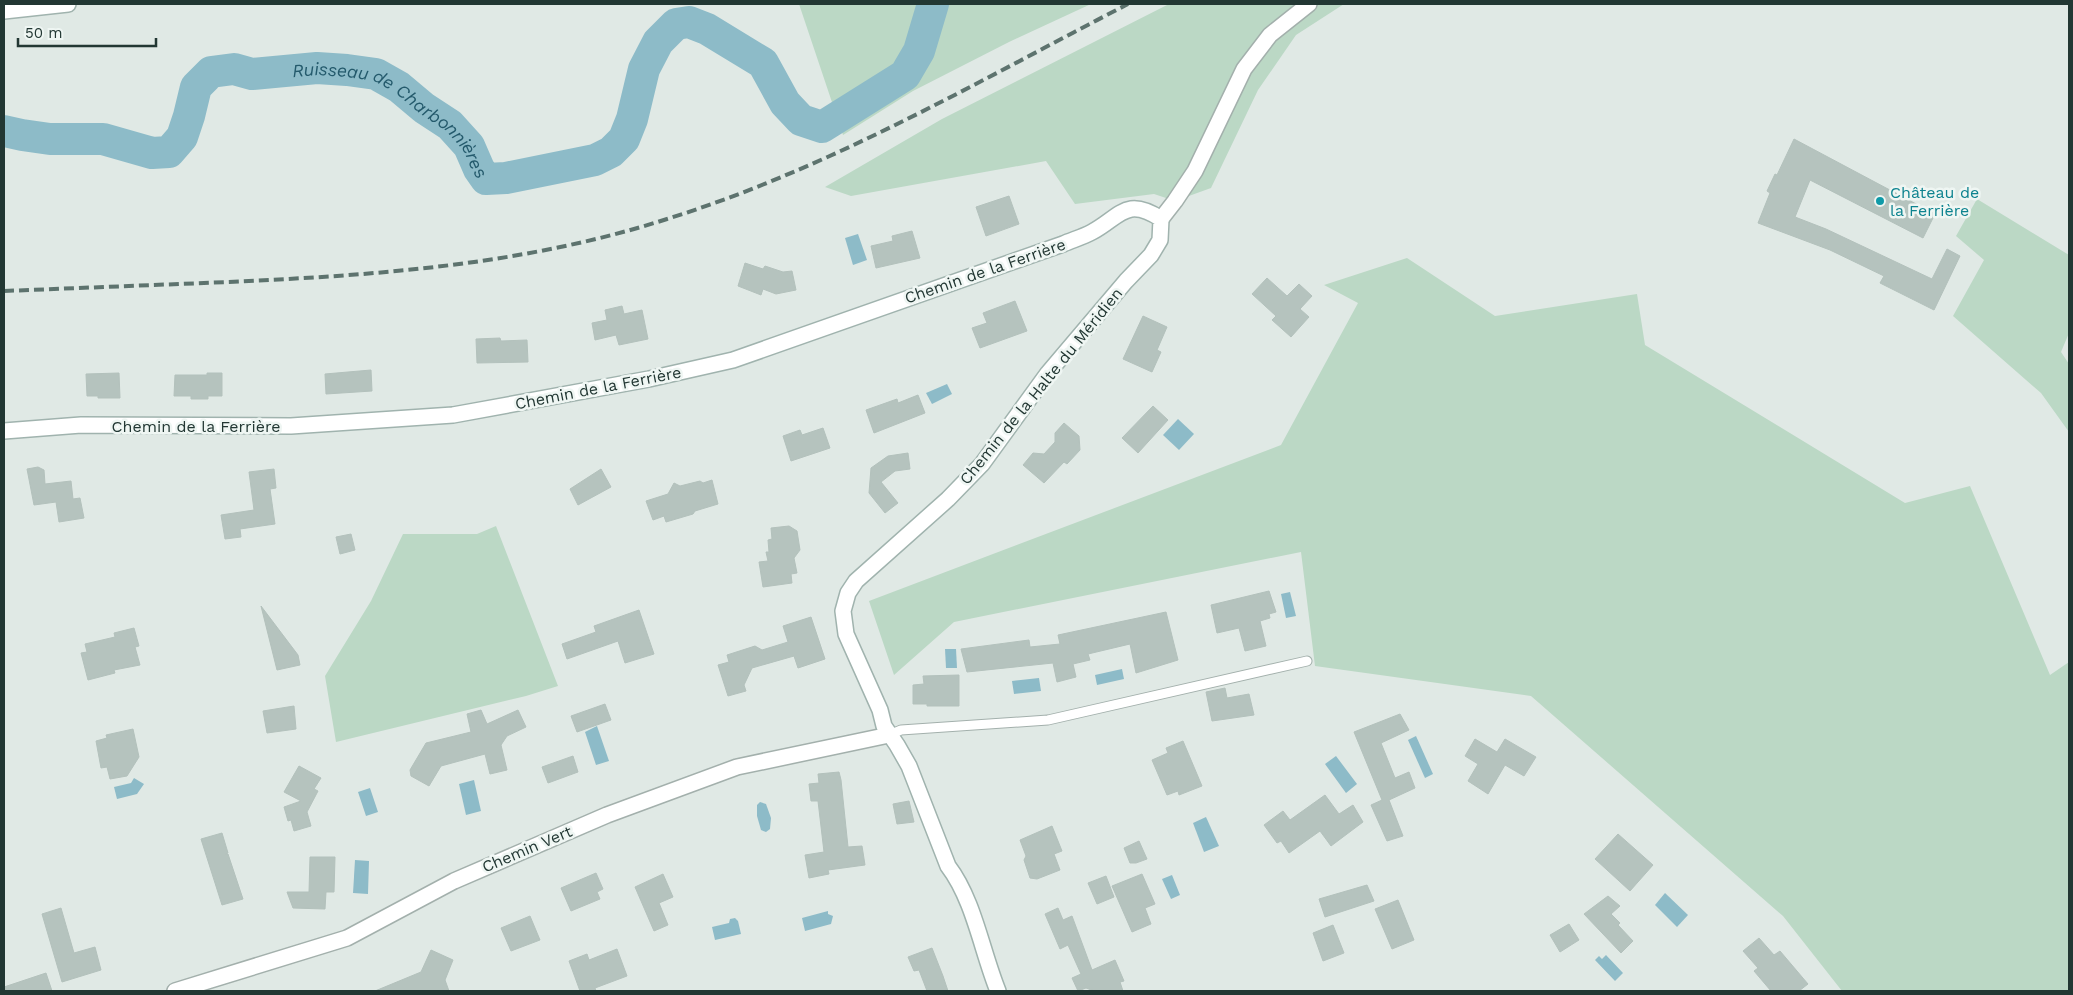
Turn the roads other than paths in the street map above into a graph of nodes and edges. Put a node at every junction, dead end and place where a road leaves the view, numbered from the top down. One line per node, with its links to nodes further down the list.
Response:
1 (68, 4): 3 (street)
2 (1309, 4): 5 (street)
3 (43, 5): 4 (street)
4 (4, 11)
5 (1160, 219): 6 (street, Chemin de la Ferrière); 8 (street, Chemin de la Halte du Méridien)
6 (4, 431)
7 (1307, 661): 8 (lane)
8 (889, 735): 9 (street, Chemin Vert); 10 (street, Chemin de la Halte du Méridien)
9 (175, 991)
10 (998, 991)

